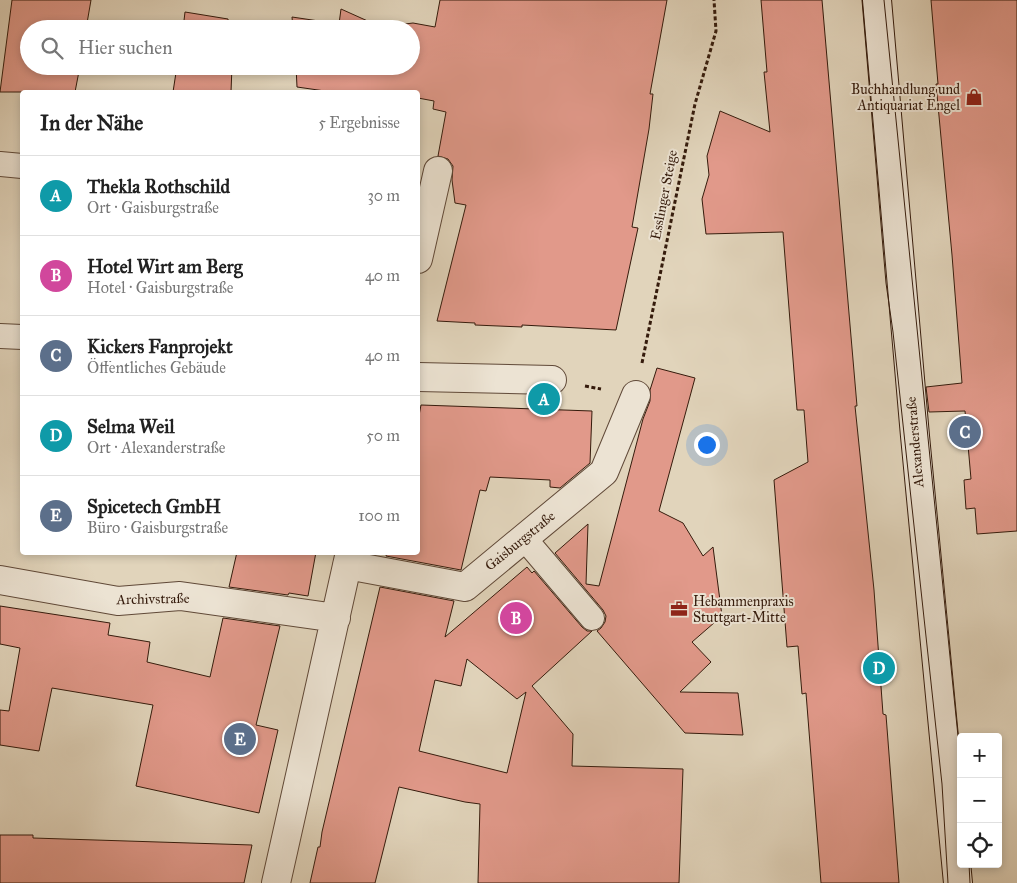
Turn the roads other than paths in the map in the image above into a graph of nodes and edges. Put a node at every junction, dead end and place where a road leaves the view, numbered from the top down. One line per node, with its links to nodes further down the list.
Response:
1 (877, 0): 17 (street, Alexanderstraße)
2 (0, 164): 3 (lane)
3 (20, 166)
4 (438, 171): 5 (street)
5 (420, 251)
6 (0, 336): 7 (lane)
7 (20, 337)
8 (420, 377): 9 (street)
9 (552, 380)
10 (636, 395): 11 (street, Gaisburgstraße)
11 (524, 538): 12 (street, Gaisburgstraße); 15 (lane)
12 (349, 559): 14 (street, Gaisburgstraße)
13 (0, 580): 14 (street, Archivstraße)
14 (336, 618): 16 (street, Gaisburgstraße)
15 (592, 618)
16 (276, 883)
17 (958, 883)

